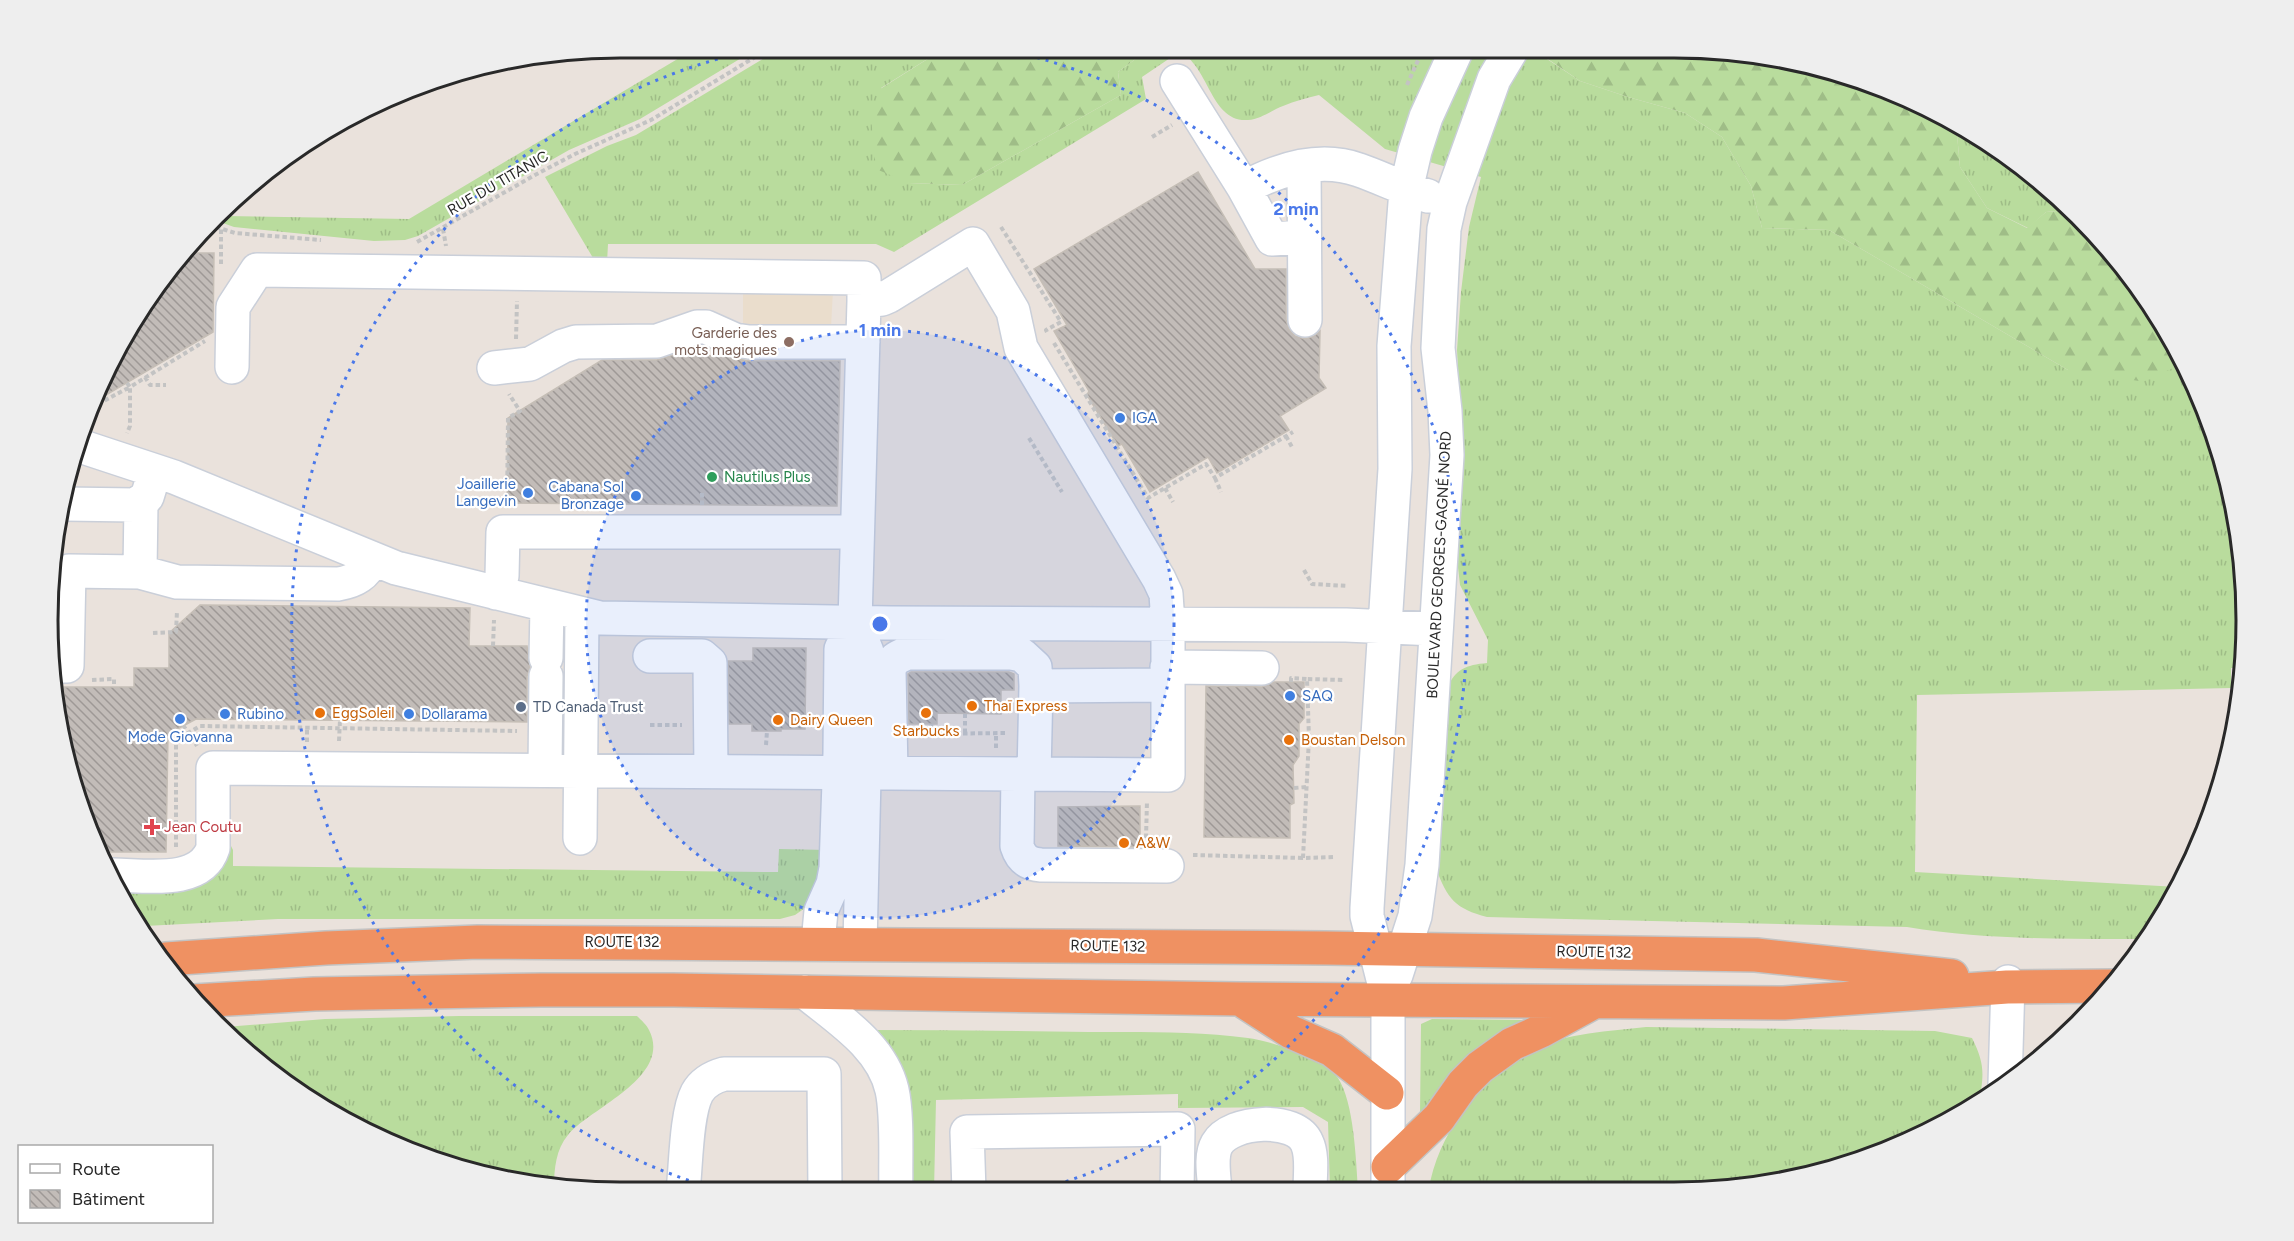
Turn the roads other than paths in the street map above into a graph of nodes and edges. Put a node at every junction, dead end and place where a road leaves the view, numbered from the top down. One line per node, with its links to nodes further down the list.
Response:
1 (1453, 58): 6 (street)
2 (1507, 58): 7 (street, BOULEVARD GEORGES-GAGNÉ NORD)
3 (1177, 81): 5 (street)
4 (1304, 166): 5 (street); 6 (street); 8 (street)
5 (1244, 188): 8 (street)
6 (1406, 190): 7 (street); 26 (street)
7 (1450, 202): 27 (street, BOULEVARD GEORGES-GAGNÉ NORD)
8 (1304, 237): 10 (street)
9 (864, 301): 11 (street); 12 (street); 25 (street)
10 (1305, 320)
11 (863, 342): 13 (street); 18 (street)
12 (232, 367)
13 (506, 370)
14 (86, 448): 15 (street)
15 (154, 471): 16 (street); 19 (street)
16 (141, 503): 17 (street); 20 (street)
17 (71, 504)
18 (857, 532): 21 (street); 24 (street)
19 (373, 559): 20 (street); 21 (street)
20 (140, 572): 29 (street)
21 (495, 603): 22 (street)
22 (547, 606): 23 (street); 33 (street)
23 (582, 614): 24 (street); 34 (street)
24 (855, 622): 25 (street); 36 (street)
25 (1168, 624): 26 (street); 31 (street)
26 (1384, 627): 27 (street); 43 (street)
27 (1435, 629): 43 (street, BOULEVARD GEORGES-GAGNÉ NORD)
28 (650, 656): 35 (street)
29 (61, 667)
30 (1262, 668): 31 (street)
31 (1167, 676): 32 (street); 37 (street)
32 (1036, 686): 36 (street); 37 (street)
33 (545, 770): 34 (street); 40 (street)
34 (581, 770): 35 (street); 38 (street)
35 (711, 771): 36 (street)
36 (865, 773): 37 (street); 41 (street); 42 (street)
37 (1026, 774): 39 (street)
38 (580, 838)
39 (1167, 866)
40 (119, 875)
41 (819, 943): 42 (highway, ROUTE 132); 44 (highway, ROUTE 132)
42 (860, 944): 43 (highway, ROUTE 132)
43 (1390, 949): 45 (highway, ROUTE 132); 49 (street)
44 (172, 959)
45 (2008, 985): 46 (highway, ROUTE 132); 51 (highway, ROUTE 132); 52 (street)
46 (2097, 989)
47 (805, 992): 48 (highway, ROUTE 132); 50 (highway, ROUTE 132); 57 (street)
48 (1240, 999): 49 (highway, ROUTE 132); 53 (highway)
49 (1388, 999): 51 (highway, ROUTE 132); 53 (street)
50 (207, 1000)
51 (1596, 1001): 54 (highway)
52 (2006, 1073)
53 (1387, 1093): 54 (street)
54 (1388, 1178)
55 (684, 1182): 56 (street)
56 (825, 1182)
57 (896, 1182)
58 (969, 1182): 59 (street)
59 (1177, 1182)
60 (1215, 1182): 61 (street)
61 (1310, 1182)

